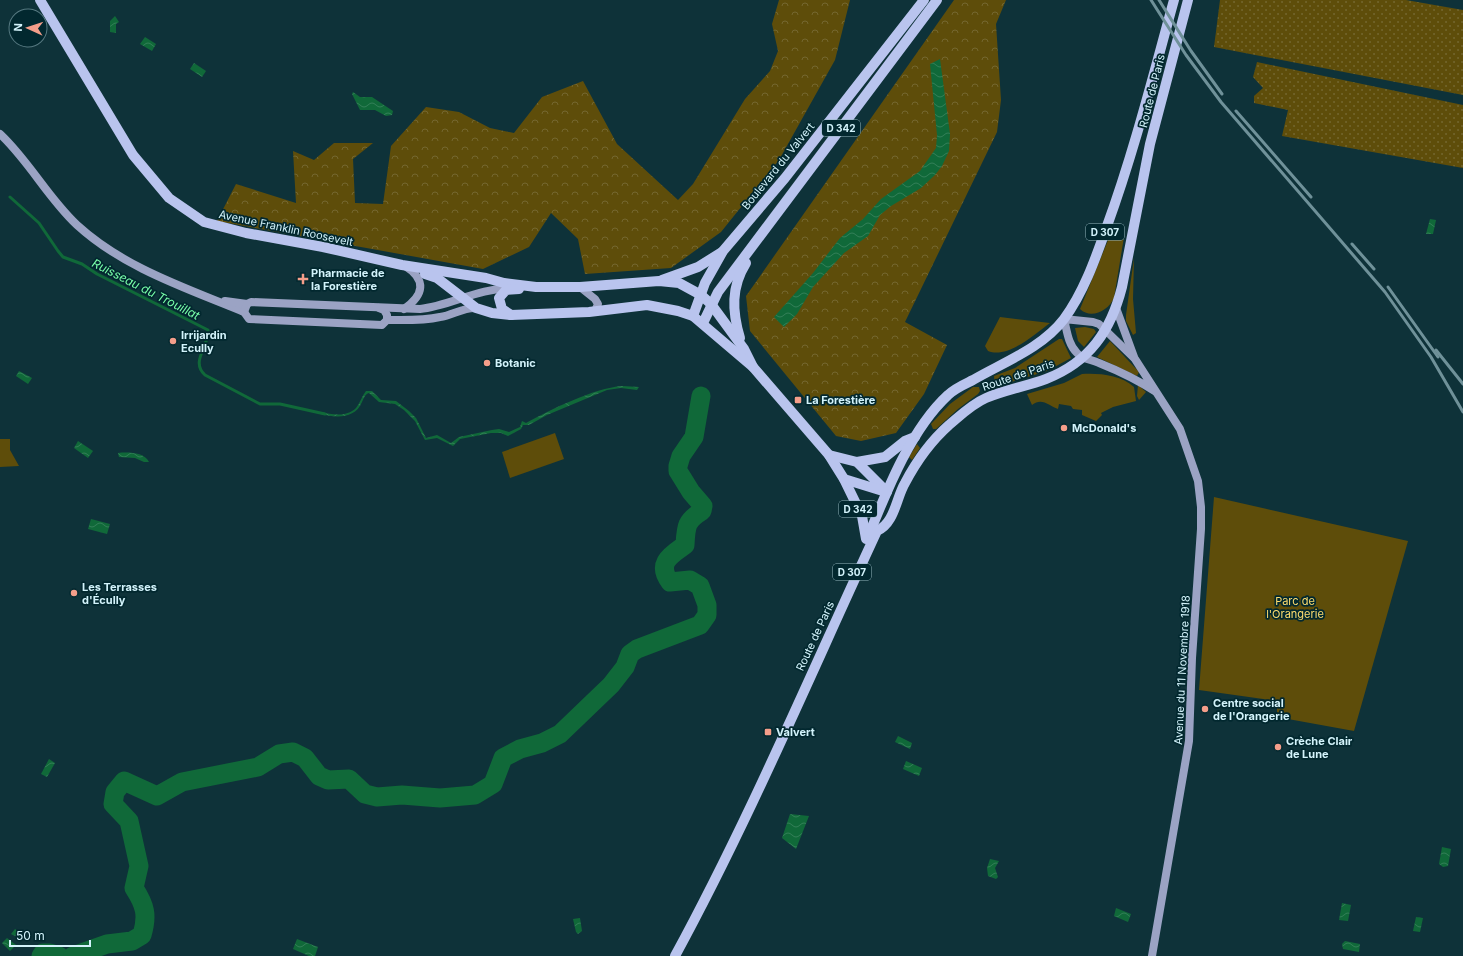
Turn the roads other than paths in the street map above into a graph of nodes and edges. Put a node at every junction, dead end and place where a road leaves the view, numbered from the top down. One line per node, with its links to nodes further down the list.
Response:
1 (40, 0): 9 (main road, Avenue Franklin Roosevelt)
2 (924, 0): 8 (main road, Boulevard du Valvert / D 342)
3 (936, 0): 7 (main road, D 342)
4 (1174, 0): 26 (main road, Route de Paris / D 307)
5 (1188, 0): 20 (main road, Route de Paris / D 307)
6 (0, 134): 14 (main road)
7 (772, 222): 17 (main road, D 342); 30 (main road, D 342)
8 (723, 251): 10 (main road); 13 (main road, Boulevard du Valvert / D 342)
9 (402, 265): 11 (main road, Avenue Franklin Roosevelt); 15 (main road, Avenue Franklin Roosevelt); 21 (main road)
10 (660, 281): 11 (main road, Avenue Franklin Roosevelt); 13 (main road, Avenue Franklin Roosevelt)
11 (580, 287): 12 (main road); 22 (main road)
12 (513, 289): 15 (main road); 24 (main road)
13 (701, 295): 17 (main road, Avenue Franklin Roosevelt); 25 (main road, Boulevard du Valvert)
14 (211, 298): 16 (main road); 23 (main road)
15 (463, 299): 19 (main road, Avenue Franklin Roosevelt); 21 (main road)
16 (247, 304): 18 (main road); 23 (main road)
17 (711, 304): 28 (main road); 30 (main road, Avenue Franklin Roosevelt)
18 (379, 308): 21 (main road); 27 (main road)
19 (476, 308): 24 (main road, Avenue Franklin Roosevelt); 27 (main road)
20 (1116, 308): 29 (main road, Route de Paris / D 307); 32 (main road)
21 (403, 309)
22 (595, 311): 24 (main road, Avenue Franklin Roosevelt); 25 (main road, Avenue Franklin Roosevelt)
23 (244, 312): 27 (main road)
24 (511, 315)
25 (693, 316): 28 (main road, Avenue Franklin Roosevelt)
26 (1064, 319): 29 (main road, Avenue du 11 Novembre 1918); 31 (main road); 35 (main road, Route de Paris / D 307)
27 (387, 320)
28 (703, 322): 33 (main road, Avenue Franklin Roosevelt / D 342)
29 (1106, 330): 31 (main road, Route de Paris / D 307); 32 (main road, Avenue du 11 Novembre 1918)
30 (744, 349): 33 (main road, D 342)
31 (1082, 358): 34 (main road, Avenue du 11 Novembre 1918); 39 (main road, Route de Paris / D 307)
32 (1135, 359): 34 (main road, Avenue du 11 Novembre 1918)
33 (753, 367): 36 (main road, D 342)
34 (1156, 392): 45 (main road, Avenue du 11 Novembre 1918)
35 (915, 437): 37 (main road); 40 (main road, Route de Paris / D 307)
36 (828, 455): 37 (main road); 38 (main road, D 342)
37 (857, 462): 40 (main road, D 342)
38 (844, 479): 40 (main road); 42 (main road, D 342)
39 (904, 484): 40 (main road); 41 (main road, Route de Paris / D 307)
40 (887, 492): 41 (main road, D 342); 42 (main road, Route de Paris / D 307)
41 (877, 531): 44 (main road, Route de Paris / D 307)
42 (866, 540): 43 (main road, Route de Paris / D 307)
43 (671, 956)
44 (675, 956)
45 (1152, 956)

